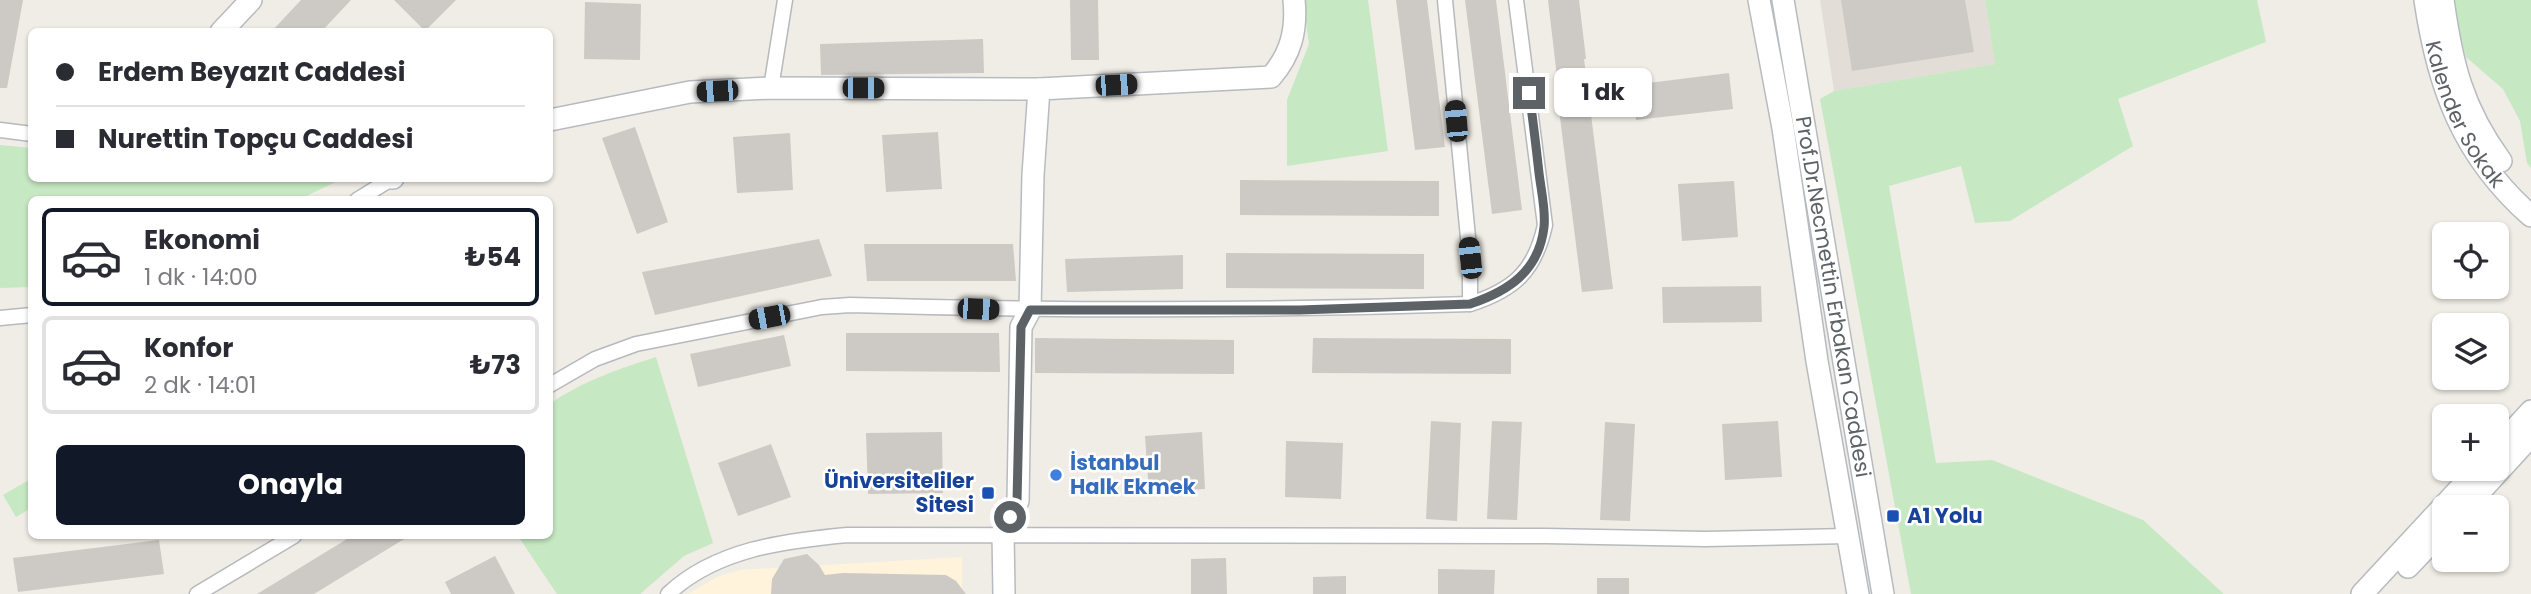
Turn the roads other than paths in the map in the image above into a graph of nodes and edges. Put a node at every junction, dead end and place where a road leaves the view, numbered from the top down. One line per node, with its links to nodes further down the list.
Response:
1 (251, 0): 10 (street)
2 (785, 0): 11 (street)
3 (1294, 0): 12 (street)
4 (1445, 0): 20 (street)
5 (1516, 0): 20 (street)
6 (1759, 0): 31 (street, Prof.Dr.Necmettin Erbakan Caddesi)
7 (1783, 0): 38 (street, Prof.Dr.Necmettin Erbakan Caddesi)
8 (2425, 0): 19 (street, Kalender Sokak)
9 (2443, 0): 18 (street, Kalender Sokak)
10 (225, 28)
11 (771, 88): 12 (street); 13 (street)
12 (1039, 89): 21 (street)
13 (553, 119)
14 (0, 130): 15 (street)
15 (28, 134)
16 (387, 182): 17 (street)
17 (364, 196)
18 (2531, 197)
19 (2531, 216)
20 (1470, 304): 21 (street)
21 (1030, 310): 24 (street); 30 (street)
22 (28, 315): 23 (street)
23 (0, 318)
24 (553, 384)
25 (2531, 411): 26 (street)
26 (2509, 435)
27 (2531, 436): 29 (street)
28 (2467, 481): 39 (street)
29 (2477, 495)
30 (1003, 533): 31 (street); 35 (street); 36 (street)
31 (1848, 536): 37 (street, Prof.Dr.Necmettin Erbakan Caddesi)
32 (289, 539): 34 (street)
33 (2432, 542): 40 (street)
34 (197, 594)
35 (668, 594)
36 (1004, 594)
37 (1858, 594)
38 (1884, 594)
39 (2362, 594)
40 (2382, 594)

